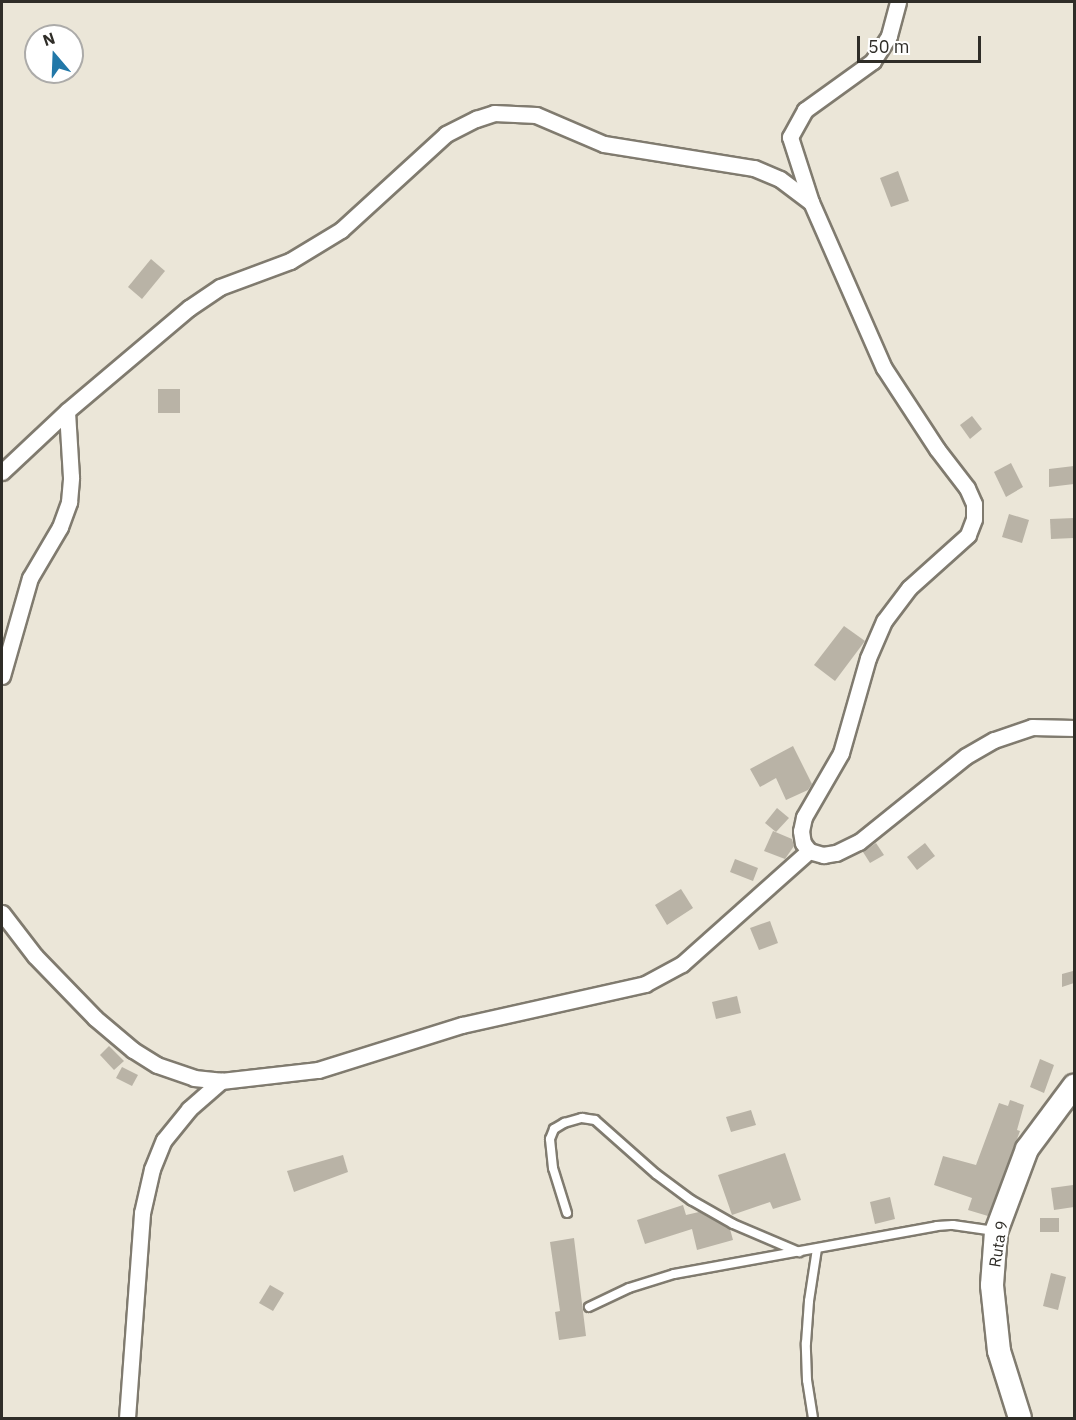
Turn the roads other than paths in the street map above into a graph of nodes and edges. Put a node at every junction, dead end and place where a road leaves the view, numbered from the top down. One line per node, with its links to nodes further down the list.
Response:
1 (898, 2): 2 (street)
2 (811, 202): 3 (street); 7 (street)
3 (66, 411): 4 (street); 5 (street)
4 (2, 472)
5 (2, 676)
6 (1074, 728): 7 (street)
7 (809, 851): 9 (street)
8 (2, 913): 9 (street)
9 (220, 1081): 16 (street)
10 (1074, 1086): 12 (main road, Ruta 9)
11 (567, 1214): 14 (lane)
12 (996, 1232): 13 (lane); 18 (main road, Ruta 9)
13 (818, 1249): 14 (lane); 17 (lane)
14 (801, 1252): 15 (lane)
15 (589, 1307)
16 (127, 1419)
17 (813, 1419)
18 (1020, 1419)

